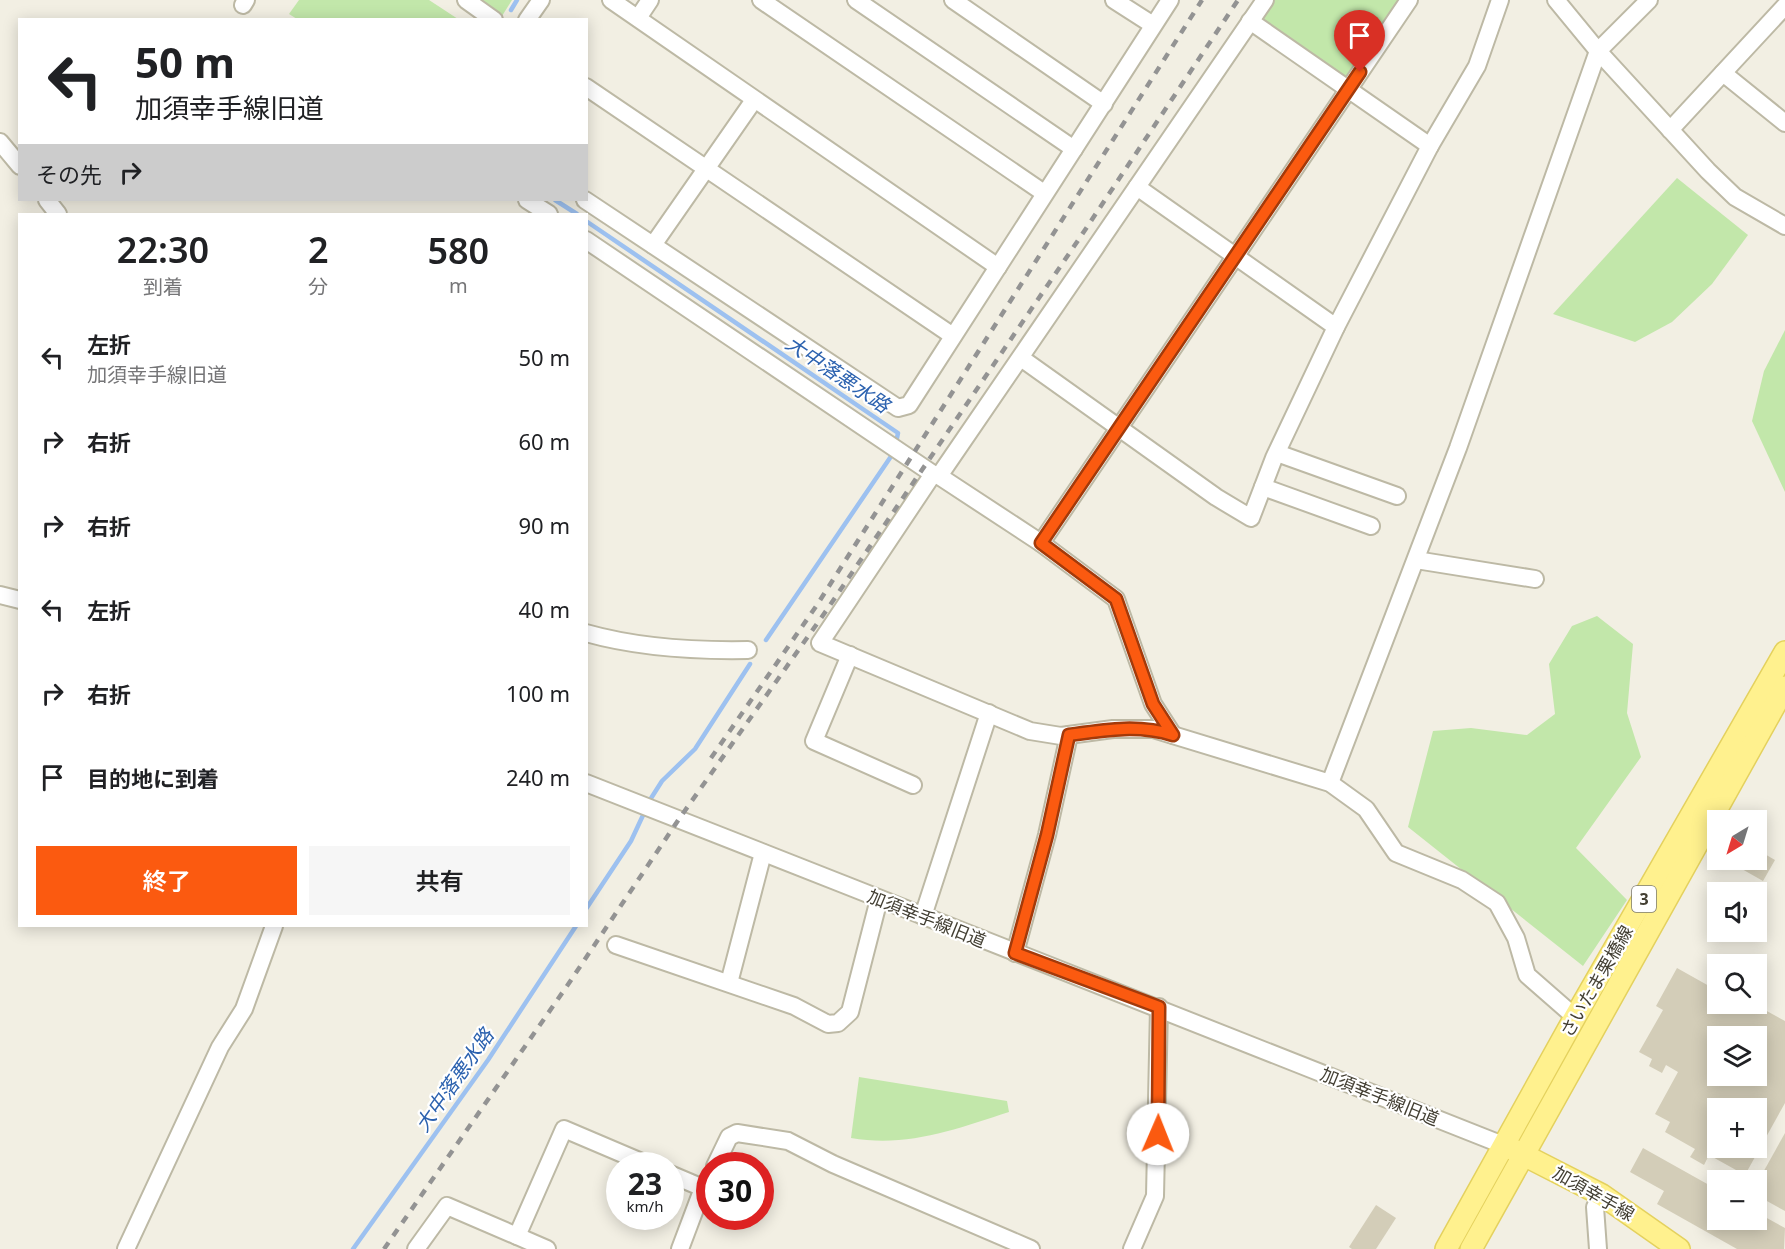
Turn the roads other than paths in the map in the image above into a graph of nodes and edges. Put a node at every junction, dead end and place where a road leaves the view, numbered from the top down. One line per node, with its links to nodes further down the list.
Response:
1 (466, 0): 16 (street)
2 (541, 0): 17 (street)
3 (611, 0): 18 (street)
4 (650, 0): 18 (street)
5 (761, 0): 35 (street)
6 (856, 0): 31 (street)
7 (953, 0): 26 (street)
8 (1114, 0): 20 (street)
9 (1170, 0): 20 (street)
10 (1264, 0): 19 (street)
11 (1409, 0): 24 (street)
12 (1500, 0): 30 (street)
13 (1556, 0): 21 (street)
14 (1649, 0): 21 (street)
15 (1785, 6): 22 (street)
16 (491, 18)
17 (528, 18)
18 (638, 18): 25 (street)
19 (1250, 21): 24 (street); 34 (street)
20 (1153, 26): 26 (street)
21 (1598, 51): 28 (street); 56 (street)
22 (1723, 73): 27 (street); 28 (street)
23 (588, 88): 33 (street)
24 (1348, 90): 30 (street); 44 (street)
25 (754, 100): 33 (street); 45 (street)
26 (1104, 104): 31 (street)
27 (1785, 123)
28 (1670, 130): 41 (street)
29 (0, 142): 32 (street)
30 (1430, 146): 46 (street)
31 (1074, 149): 35 (street)
32 (18, 164)
33 (706, 169): 43 (street); 47 (street)
34 (1137, 188): 44 (street); 48 (street)
35 (1044, 194): 45 (street)
36 (48, 201): 39 (street)
37 (529, 201): 40 (street)
38 (587, 201): 43 (street)
39 (57, 213)
40 (547, 213)
41 (1785, 226)
42 (588, 241): 51 (street)
43 (653, 245): 47 (street)
44 (1235, 256): 46 (street); 49 (street)
45 (998, 267): 47 (street)
46 (1336, 327): 50 (street)
47 (953, 336)
48 (1021, 358): 49 (street); 51 (street)
49 (1119, 428): 52 (street); 55 (street)
50 (1277, 453): 52 (street); 53 (street)
51 (936, 475): 55 (street); 63 (street)
52 (1263, 487): 54 (street)
53 (1397, 496)
54 (1371, 526)
55 (1041, 543): 67 (street)
56 (1416, 560): 57 (street); 68 (street)
57 (1535, 579)
58 (0, 595): 59 (street)
59 (18, 600)
60 (588, 634): 61 (street)
61 (748, 650)
62 (1785, 652): 79 (main road, さいたま栗橋線 / 3)
63 (850, 655): 65 (street); 70 (street)
64 (1785, 687): 83 (main road, さいたま栗橋線 / 3)
65 (988, 713): 66 (street); 73 (street)
66 (1069, 735): 67 (street); 76 (street)
67 (1173, 735): 68 (street)
68 (1330, 783): 79 (street)
69 (588, 784): 71 (street, 加須幸手線旧道)
70 (913, 785)
71 (763, 853): 72 (street, 加須幸手線旧道); 77 (street)
72 (879, 899): 73 (street, 加須幸手線旧道); 77 (street)
73 (923, 916): 76 (street, 加須幸手線旧道)
74 (274, 927): 87 (street)
75 (616, 945): 77 (street)
76 (1015, 953): 78 (street, 加須幸手線旧道)
77 (729, 983)
78 (1159, 1007): 80 (street, 加須幸手線旧道); 92 (street)
79 (1575, 1017): 80 (main road, さいたま栗橋線 / 3)
80 (1503, 1145): 83 (main road, 加須幸手線); 93 (main road, さいたま栗橋線 / 3)
81 (618, 1152): 86 (street)
82 (722, 1152): 91 (street)
83 (1525, 1155): 84 (main road, 加須幸手線); 94 (main road, さいたま栗橋線 / 3)
84 (1602, 1195): 95 (street); 96 (main road, 加須幸手線)
85 (696, 1208): 90 (street)
86 (517, 1236): 88 (street); 89 (street)
87 (126, 1249)
88 (416, 1249)
89 (547, 1249)
90 (680, 1249)
91 (1030, 1249)
92 (1132, 1249)
93 (1446, 1249)
94 (1471, 1249)
95 (1598, 1249)
96 (1679, 1249)

